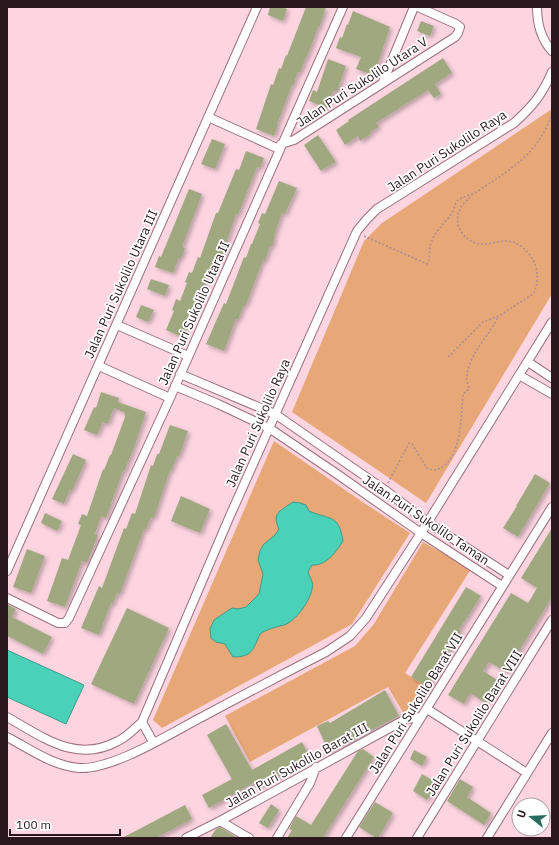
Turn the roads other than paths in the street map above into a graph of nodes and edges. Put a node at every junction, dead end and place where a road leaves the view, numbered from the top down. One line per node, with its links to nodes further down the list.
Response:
1 (257, 7): 9 (street, Jalan Puri Sukolilo Utara III)
2 (343, 7): 10 (street, Jalan Puri Sukolilo Utara II)
3 (414, 7): 8 (street)
4 (418, 7): 8 (street, Jalan Puri Sukolilo Utara V)
5 (537, 7): 6 (street)
6 (552, 51)
7 (552, 72): 24 (street, Jalan Puri Sukolilo Raya)
8 (382, 82): 10 (street, Jalan Puri Sukolilo Utara V)
9 (208, 117): 10 (street); 12 (street, Jalan Puri Sukolilo Utara III)
10 (280, 147): 13 (street, Jalan Puri Sukolilo Utara II)
11 (552, 322): 14 (street)
12 (117, 324): 13 (street); 15 (street, Jalan Puri Sukolilo Utara III)
13 (188, 356): 16 (street, Jalan Puri Sukolilo Utara II)
14 (528, 362): 17 (street); 18 (street)
15 (99, 366): 22 (street); 33 (street, Jalan Puri Sukolilo Utara III)
16 (180, 374): 19 (street, Jalan Puri Sukolilo Utara II); 21 (street, Jalan Puri Sukolilo Taman)
17 (519, 375): 20 (street); 29 (street)
18 (552, 378)
19 (174, 386): 22 (street, Jalan Puri Sukolilo Utara II); 23 (street, Jalan Puri Sukolilo Taman)
20 (552, 394)
21 (232, 396): 23 (street); 24 (street, Jalan Puri Sukolilo Taman)
22 (170, 398): 35 (street, Jalan Puri Sukolilo Utara II)
23 (227, 408): 25 (street, Jalan Puri Sukolilo Taman)
24 (275, 414): 25 (street, Jalan Puri Sukolilo Raya); 26 (street, Jalan Puri Sukolilo Taman)
25 (269, 428): 27 (street, Jalan Puri Sukolilo Taman); 40 (street, Jalan Puri Sukolilo Raya)
26 (346, 462): 27 (street); 29 (street, Jalan Puri Sukolilo Taman)
27 (337, 474): 30 (street, Jalan Puri Sukolilo Taman)
28 (552, 507): 34 (street, Jalan Puri Sukolilo Barat VII)
29 (427, 522): 30 (street); 31 (street, Jalan Puri Sukolilo Taman)
30 (421, 533): 32 (street, Jalan Puri Sukolilo Taman); 44 (street)
31 (464, 545): 32 (street); 34 (street, Jalan Puri Sukolilo Taman)
32 (457, 556): 34 (street, Jalan Puri Sukolilo Taman)
33 (7, 571)
34 (506, 580): 37 (street, Jalan Puri Sukolilo Barat VII)
35 (7, 598)
36 (552, 620): 43 (street, Jalan Puri Sukolilo Barat VIII)
37 (427, 709): 39 (street, Jalan Puri Sukolilo Barat VII); 43 (street)
38 (7, 717): 40 (street, Jalan Puri Sukolilo Raya)
39 (420, 717): 45 (street, Jalan Puri Sukolilo Barat III); 51 (street, Jalan Puri Sukolilo Barat VII)
40 (142, 722): 44 (street)
41 (552, 733): 46 (street)
42 (7, 737): 44 (street)
43 (478, 741): 46 (street); 52 (street, Jalan Puri Sukolilo Barat VIII)
44 (153, 742)
45 (316, 767): 47 (street, Jalan Puri Sukolilo Barat III); 50 (street)
46 (527, 773): 53 (street)
47 (220, 821): 48 (street, Jalan Puri Sukolilo Barat III); 49 (street)
48 (186, 838)
49 (249, 838)
50 (276, 838)
51 (346, 838)
52 (417, 838)
53 (487, 838)

